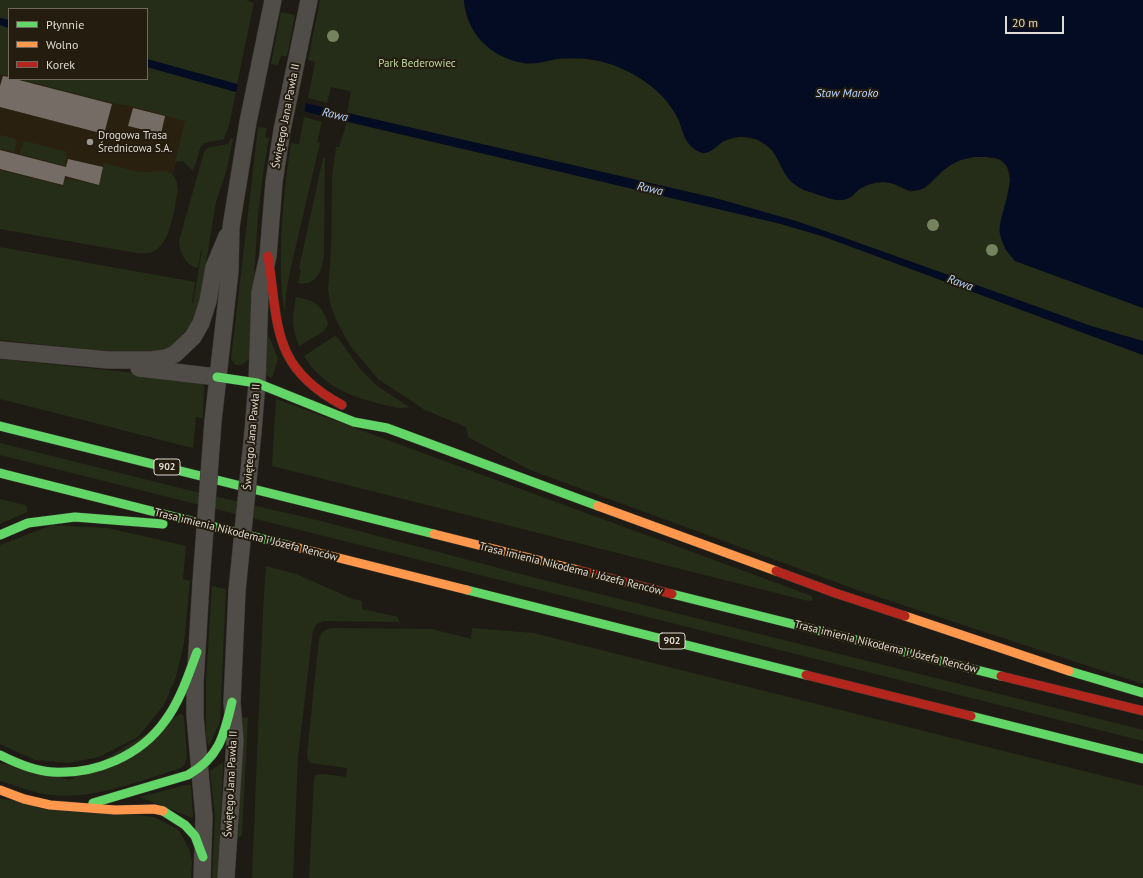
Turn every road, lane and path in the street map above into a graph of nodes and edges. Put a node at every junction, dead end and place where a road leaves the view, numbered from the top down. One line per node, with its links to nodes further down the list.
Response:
1 (273, 0): 3 (street)
2 (310, 0): 4 (street, Świętego Jana Pawła II)
3 (231, 227): 6 (street); 7 (street)
4 (268, 256): 8 (street, Świętego Jana Pawła II); 12 (main road)
5 (0, 350): 6 (street)
6 (108, 360): 7 (street)
7 (217, 377): 8 (main road); 16 (street, bridge)
8 (257, 383): 12 (main road); 18 (street, Świętego Jana Pawła II, bridge)
9 (0, 421): 11 (main road)
10 (0, 426): 11 (main road, Trasa imienia Nikodema i Józefa Renców / 902)
11 (10, 428): 19 (main road, Trasa imienia Nikodema i Józefa Renców / 902)
12 (387, 428): 17 (main road)
13 (0, 473): 14 (main road, Trasa imienia Nikodema i Józefa Renców / 902)
14 (200, 523): 15 (main road); 21 (main road, Trasa imienia Nikodema i Józefa Renców / 902)
15 (0, 535)
16 (197, 652): 20 (main road); 22 (street)
17 (1143, 693)
18 (232, 702): 22 (main road); 27 (street, Świętego Jana Pawła II)
19 (1143, 712)
20 (0, 755)
21 (1143, 759)
22 (199, 770): 24 (main road); 25 (street)
23 (0, 790): 24 (main road)
24 (81, 806): 25 (main road)
25 (203, 857): 26 (street)
26 (202, 878)
27 (226, 878)

